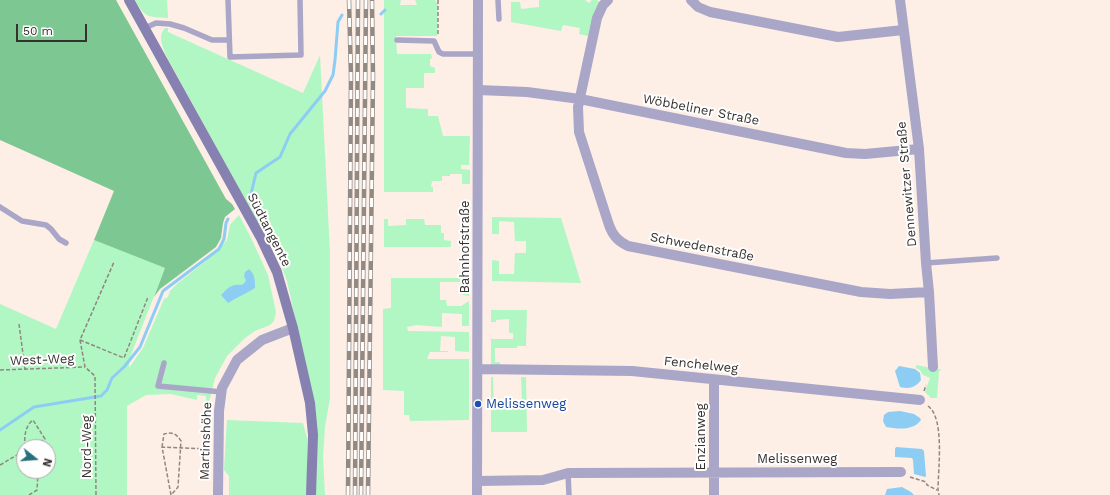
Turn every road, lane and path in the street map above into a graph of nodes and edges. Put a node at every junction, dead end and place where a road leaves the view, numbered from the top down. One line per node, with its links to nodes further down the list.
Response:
1 (130, 0): 11 (street, Südtangente)
2 (228, 0): 13 (lane)
3 (300, 0): 13 (lane)
4 (438, 0): 15 (path)
5 (478, 0): 16 (street, Bahnhofstraße)
6 (498, 0): 10 (lane)
7 (608, 0): 18 (street, Schwedenstraße)
8 (691, 0): 12 (street)
9 (900, 0): 12 (street, Dennewitzer Straße)
10 (498, 19)
11 (145, 28): 13 (lane); 28 (street, Südtangente)
12 (904, 30): 19 (street, Dennewitzer Straße)
13 (229, 40)
14 (398, 40): 15 (lane)
15 (438, 48): 16 (lane)
16 (478, 54): 17 (street, Bahnhofstraße)
17 (478, 90): 18 (street, Wöbbeliner Straße); 34 (street, Bahnhofstraße)
18 (580, 100): 19 (street, Wöbbeliner Straße); 25 (street, Schwedenstraße)
19 (919, 149): 24 (street, Dennewitzer Straße)
20 (0, 207): 21 (lane)
21 (66, 243)
22 (997, 258): 24 (lane)
23 (114, 262): 29 (path)
24 (926, 263): 25 (street, Dennewitzer Straße)
25 (929, 292): 32 (street, Dennewitzer Straße)
26 (148, 298): 29 (path)
27 (19, 324): 33 (path)
28 (293, 328): 38 (street, Martinshöhe); 57 (street, Südtangente)
29 (80, 340): 31 (path)
30 (164, 362): 38 (lane)
31 (85, 367): 33 (path, West-Weg); 54 (path, Nord-Weg)
32 (933, 367)
33 (25, 369): 35 (path, West-Weg)
34 (478, 369): 36 (street, Fenchelweg); 51 (street, Bahnhofstraße)
35 (0, 370)
36 (714, 380): 39 (street, Fenchelweg); 49 (street, Enzianweg)
37 (926, 385): 39 (path)
38 (222, 392): 56 (street, Martinshöhe)
39 (920, 400): 52 (path)
40 (24, 439): 41 (path)
41 (45, 439)
42 (162, 447): 43 (path); 43 (path); 55 (path)
43 (181, 448): 44 (path); 55 (path)
44 (209, 449)
45 (16, 456): 46 (path)
46 (0, 465)
47 (901, 472): 49 (street, Melissenweg); 52 (path)
48 (568, 473): 49 (street, Melissenweg); 51 (street, Melissenweg); 59 (lane)
49 (714, 473): 60 (street, Enzianweg)
50 (38, 479): 53 (path)
51 (477, 482): 58 (street, Bahnhofstraße)
52 (938, 490): 61 (path)
53 (30, 495)
54 (96, 495)
55 (171, 495)
56 (218, 495)
57 (311, 495)
58 (477, 495)
59 (569, 495)
60 (714, 495)
61 (939, 495)

